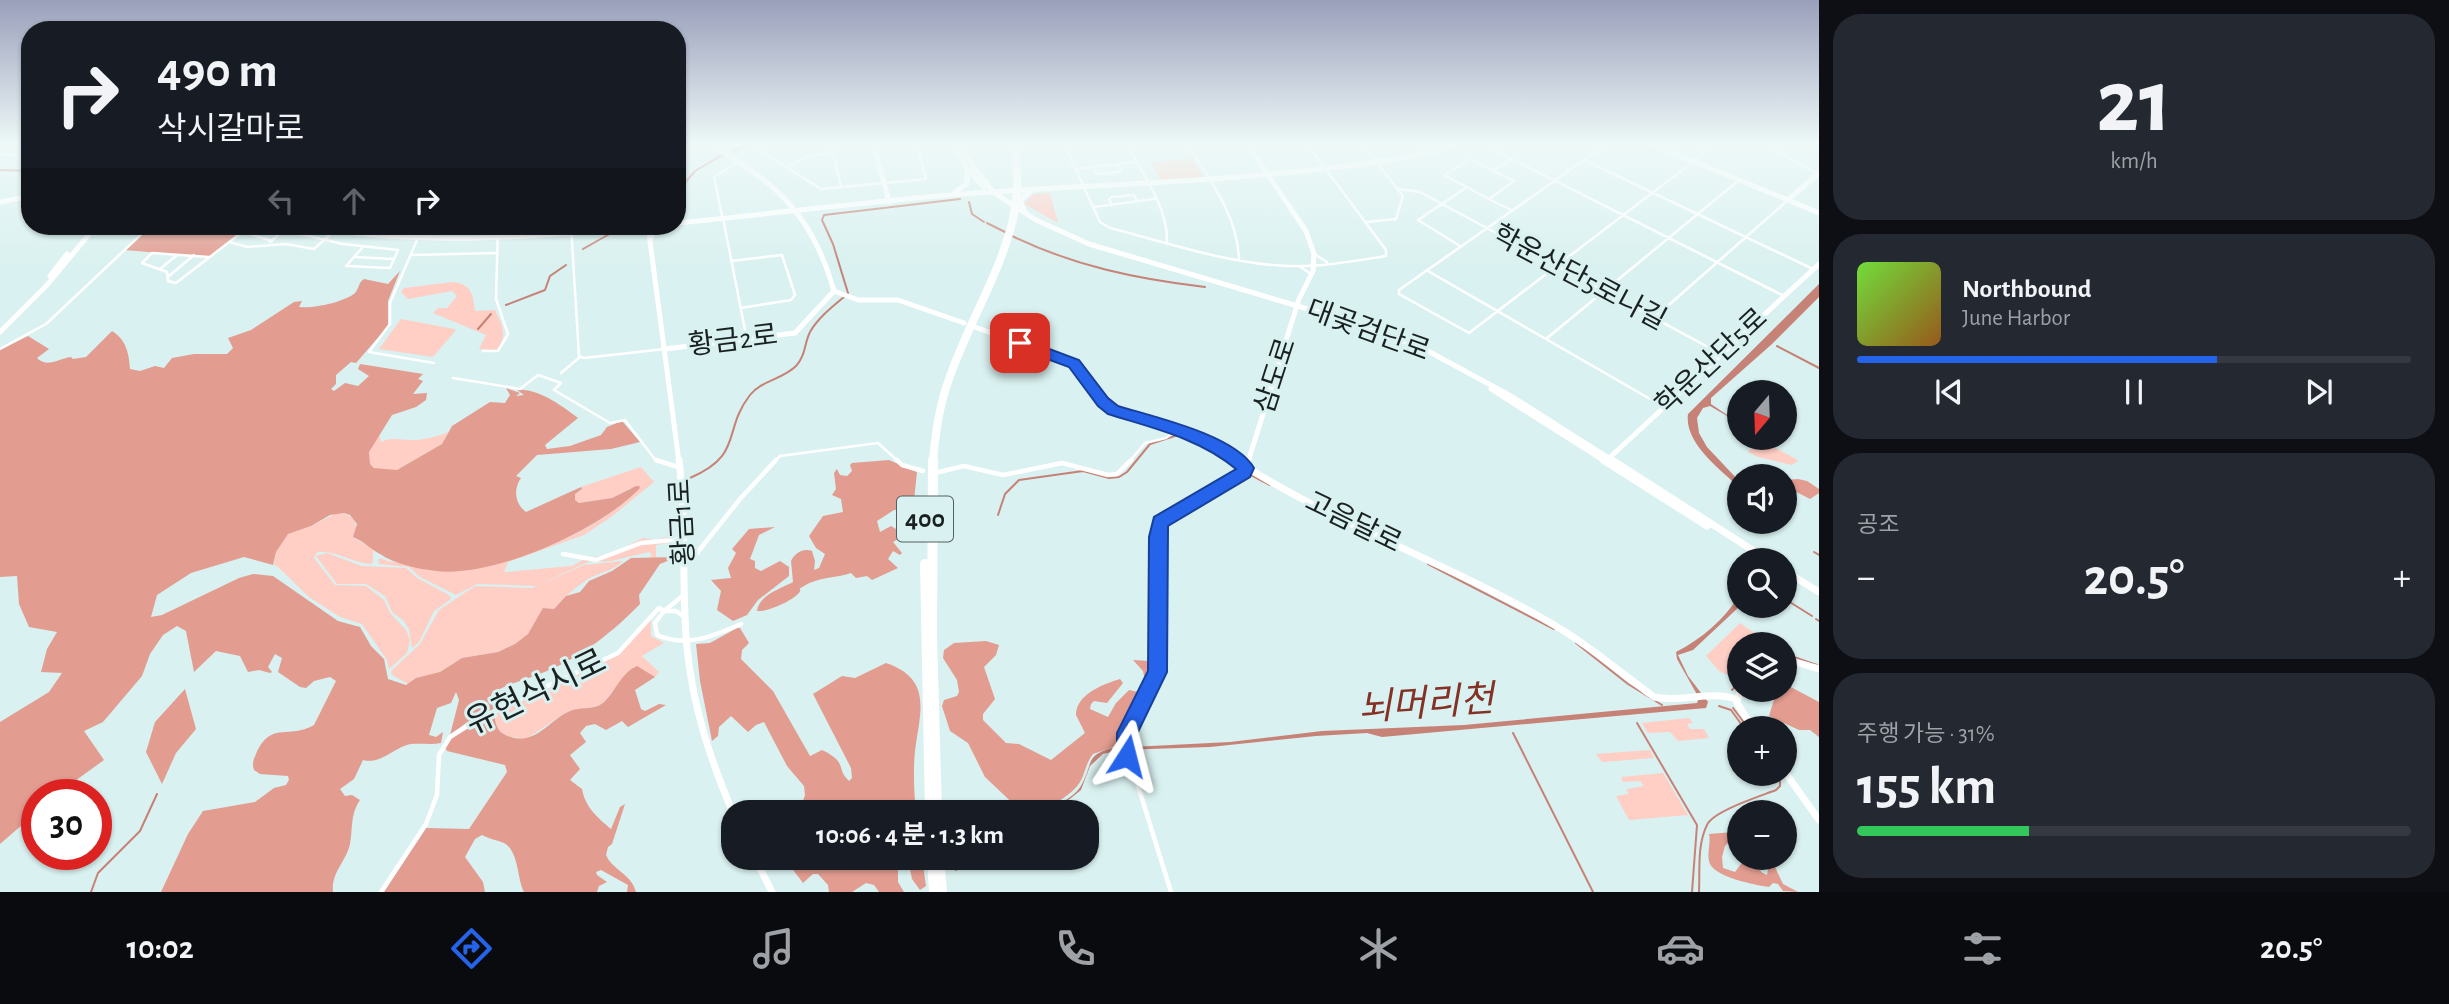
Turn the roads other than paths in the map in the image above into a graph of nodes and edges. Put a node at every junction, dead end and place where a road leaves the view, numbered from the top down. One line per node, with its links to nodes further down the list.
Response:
1 (1147, 185): 33 (street)
2 (716, 186): 48 (street)
3 (774, 186): 42 (street)
4 (816, 186): 22 (street)
5 (856, 186): 22 (street)
6 (885, 186): 36 (street)
7 (965, 186): 30 (street)
8 (1014, 186): 23 (street); 25 (street); 73 (highway, 400)
9 (1134, 186): 25 (street)
10 (1211, 186): 88 (street)
11 (1275, 186): 82 (street)
12 (1338, 186): 50 (street)
13 (1396, 186): 26 (street)
14 (1509, 186): 34 (street)
15 (1545, 186): 43 (street)
16 (1561, 186): 47 (street)
17 (1638, 186): 29 (street)
18 (1662, 186): 29 (street)
19 (1732, 186): 45 (street)
20 (1753, 186): 35 (street)
21 (1804, 186): 35 (street)
22 (841, 187)
23 (983, 187): 28 (street); 30 (street); 46 (street, 대곶검단로); 104 (street, 대곶검단로)
24 (1467, 187): 34 (street); 39 (street)
25 (1085, 188): 28 (street); 41 (street)
26 (1398, 188): 27 (street, 학운산단5로나길); 31 (street)
27 (1406, 189): 31 (street); 39 (street, 학운산단5로나길)
28 (1033, 190): 46 (street)
29 (1653, 193): 45 (street); 47 (street)
30 (957, 194): 36 (street)
31 (1403, 196): 50 (street)
32 (21, 197): 38 (street)
33 (1154, 199): 37 (street); 75 (street)
34 (1489, 199): 43 (street)
35 (1787, 200): 44 (street); 68 (street)
36 (888, 201): 42 (street)
37 (1137, 201): 40 (street); 40 (street)
38 (0, 202)
39 (1442, 204): 51 (street, 학운산단5로나길); 78 (street)
40 (1112, 205): 41 (street)
41 (1094, 206): 75 (street)
42 (798, 210): 48 (street); 101 (street)
43 (1511, 210): 51 (street)
44 (1819, 213)
45 (1698, 214): 68 (street); 69 (street)
46 (1028, 216): 104 (street, 대곶검단로)
47 (1623, 216): 69 (street); 95 (street)
48 (722, 217): 49 (street); 89 (street)
49 (686, 221)
50 (1365, 222): 90 (street)
51 (1485, 227): 78 (street); 95 (street, 학운산단5로나길)
52 (86, 235): 110 (street)
53 (140, 235): 113 (street)
54 (238, 235): 74 (street)
55 (252, 235): 71 (street)
56 (279, 235): 71 (street)
57 (295, 235): 76 (street)
58 (301, 235): 70 (street)
59 (330, 235): 70 (street)
60 (366, 235): 67 (street)
61 (510, 235): 66 (street)
62 (572, 235): 117 (street)
63 (646, 235): 72 (street)
64 (649, 235): 72 (street, 황금1로)
65 (652, 235): 72 (street)
66 (498, 236): 67 (street); 80 (street)
67 (418, 237): 84 (street)
68 (1745, 237): 91 (street); 97 (street)
69 (1668, 239): 91 (street); 102 (street)
70 (325, 240): 76 (street); 79 (street)
71 (272, 241): 77 (street)
72 (650, 241): 114 (street, 황금1로)
73 (1004, 241): 144 (highway, 400); 145 (highway, 400)
74 (229, 242): 77 (street); 85 (street)
75 (1167, 242): 88 (street)
76 (284, 244): 77 (street)
77 (266, 245)
78 (1460, 246): 98 (street)
79 (363, 247): 86 (street); 87 (street)
80 (497, 253): 84 (street); 115 (street)
81 (195, 254): 83 (street); 85 (street); 100 (street)
82 (1314, 254): 90 (street); 92 (street, 삼도로)
83 (177, 255): 96 (street); 96 (street)
84 (411, 256): 118 (street)
85 (209, 257): 100 (street)
86 (354, 257): 87 (street); 87 (street)
87 (394, 259)
88 (1239, 260): 94 (street)
89 (731, 261): 105 (street); 105 (street)
90 (1329, 262): 92 (street)
91 (1716, 262): 103 (street); 107 (street)
92 (1314, 264): 94 (street); 99 (street, 삼도로)
93 (1819, 264): 97 (street, 학운산단5로)
94 (1297, 266): 99 (street)
95 (1557, 266): 102 (street, 학운산단5로나길); 106 (street)
96 (160, 269): 100 (street)
97 (1813, 269): 103 (street, 학운산단5로)
98 (1428, 271): 106 (street); 106 (street)
99 (1311, 274): 104 (street, 삼도로)
100 (169, 276)
101 (834, 291): 108 (street); 111 (street, 황금2로)
102 (1605, 292): 107 (street, 학운산단5로나길); 112 (street)
103 (1784, 296): 116 (street, 학운산단5로)
104 (1297, 307): 123 (street, 대곶검단로); 125 (street, 삼도로)
105 (741, 308): 111 (street)
106 (1497, 312): 112 (street)
107 (1654, 318): 116 (street, 학운산단5로나길)
108 (964, 323)
109 (975, 327): 122 (street, 고음달로)
110 (0, 330)
111 (747, 340): 114 (street, 황금2로)
112 (1546, 340): 121 (street)
113 (0, 349)
114 (665, 349): 117 (street); 124 (street, 황금1로)
115 (483, 351)
116 (1721, 354): 121 (street, 학운산단5로)
117 (580, 357): 119 (street)
118 (434, 363)
119 (561, 373)
120 (453, 378): 124 (street)
121 (1664, 407): 123 (street, 학운산단5로)
122 (1178, 430): 125 (street, 고음달로); 127 (street)
123 (1607, 460): 129 (street, 대곶검단로); 130 (street, 대곶검단로)
124 (680, 467): 128 (street, 황금1로)
125 (1246, 468): 141 (street, 고음달로); 154 (street)
126 (923, 471): 132 (street)
127 (939, 472)
128 (684, 539): 131 (street); 132 (street, 황금1로)
129 (1743, 548)
130 (1749, 548)
131 (563, 554)
132 (685, 563): 134 (street, 황금1로)
133 (1797, 580): 135 (street)
134 (687, 594): 136 (street, 유현삭시로); 137 (street, 황금1로)
135 (1819, 595)
136 (664, 611): 137 (street); 138 (street); 150 (street, 유현삭시로)
137 (687, 619): 143 (street, 황금1로)
138 (741, 624)
139 (1797, 663): 140 (street)
140 (1819, 669)
141 (1727, 696)
142 (1795, 786): 146 (street)
143 (727, 800)
144 (930, 800)
145 (937, 800)
146 (1819, 820)
147 (761, 870): 151 (street)
148 (933, 870): 152 (highway)
149 (940, 870): 153 (highway)
150 (381, 892)
151 (772, 892)
152 (934, 892)
153 (942, 892)
154 (1171, 892)

